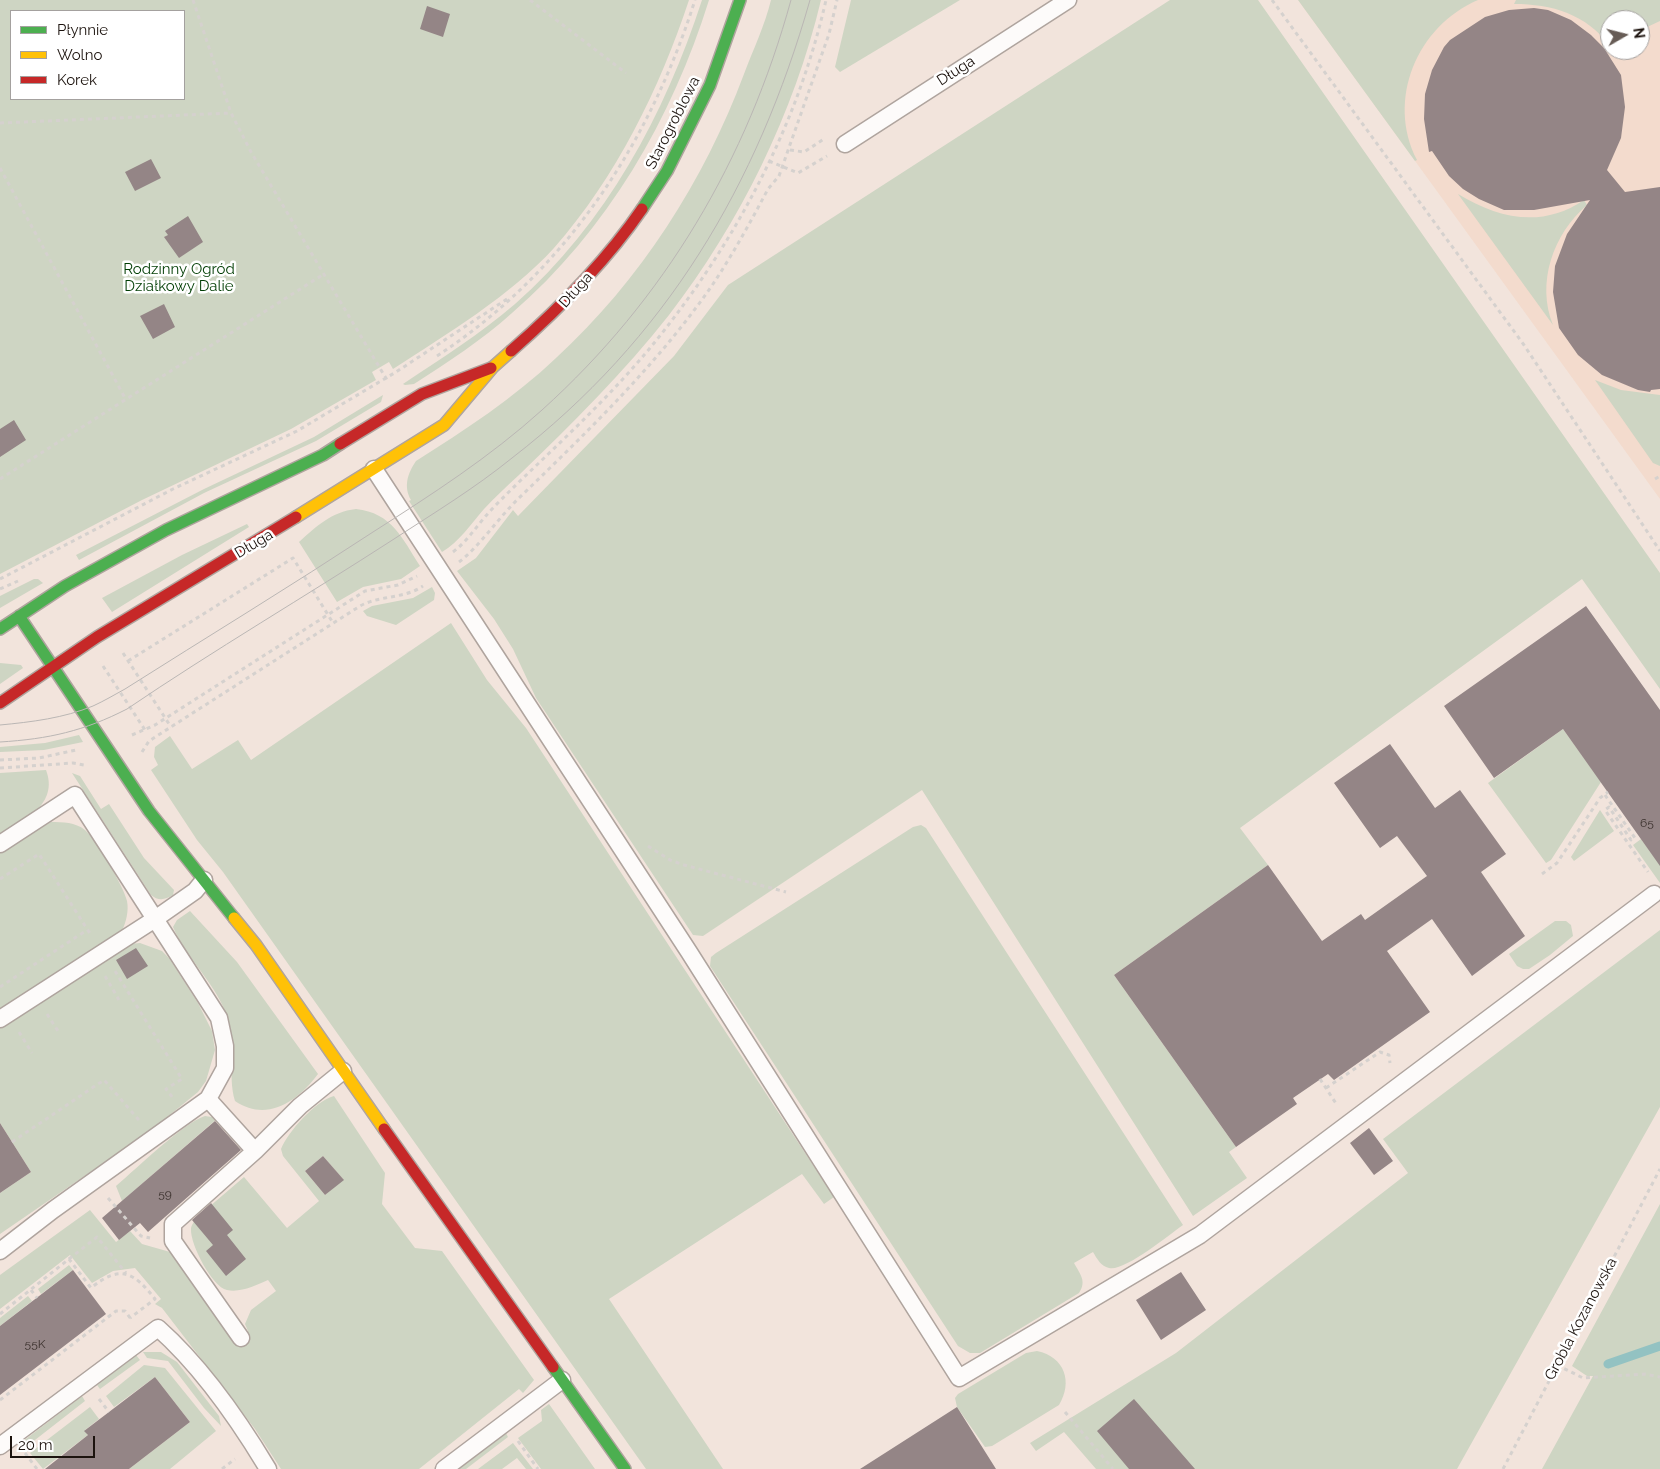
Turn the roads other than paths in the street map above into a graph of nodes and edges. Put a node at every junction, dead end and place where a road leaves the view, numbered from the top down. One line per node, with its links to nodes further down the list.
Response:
1 (740, 0): 4 (street, Starogroblowa)
2 (1068, 0): 3 (lane, Długa)
3 (845, 144)
4 (612, 250): 5 (street, Długa)
5 (493, 367): 6 (street, Długa); 7 (street, Długa)
6 (374, 469): 9 (street, Długa); 13 (lane)
7 (19, 616): 8 (street, Długa); 9 (street)
8 (0, 629)
9 (54, 667): 10 (street, Długa); 12 (street)
10 (0, 702)
11 (0, 844): 14 (lane)
12 (204, 880): 14 (lane); 16 (street)
13 (1654, 894)
14 (155, 919): 15 (lane); 17 (lane)
15 (0, 1019)
16 (343, 1071): 18 (lane); 21 (street)
17 (208, 1099): 18 (lane); 19 (lane)
18 (255, 1151): 20 (lane)
19 (0, 1251)
20 (241, 1338)
21 (562, 1380): 24 (lane); 25 (street)
22 (0, 1446): 23 (lane)
23 (268, 1469)
24 (444, 1469)
25 (625, 1469)

